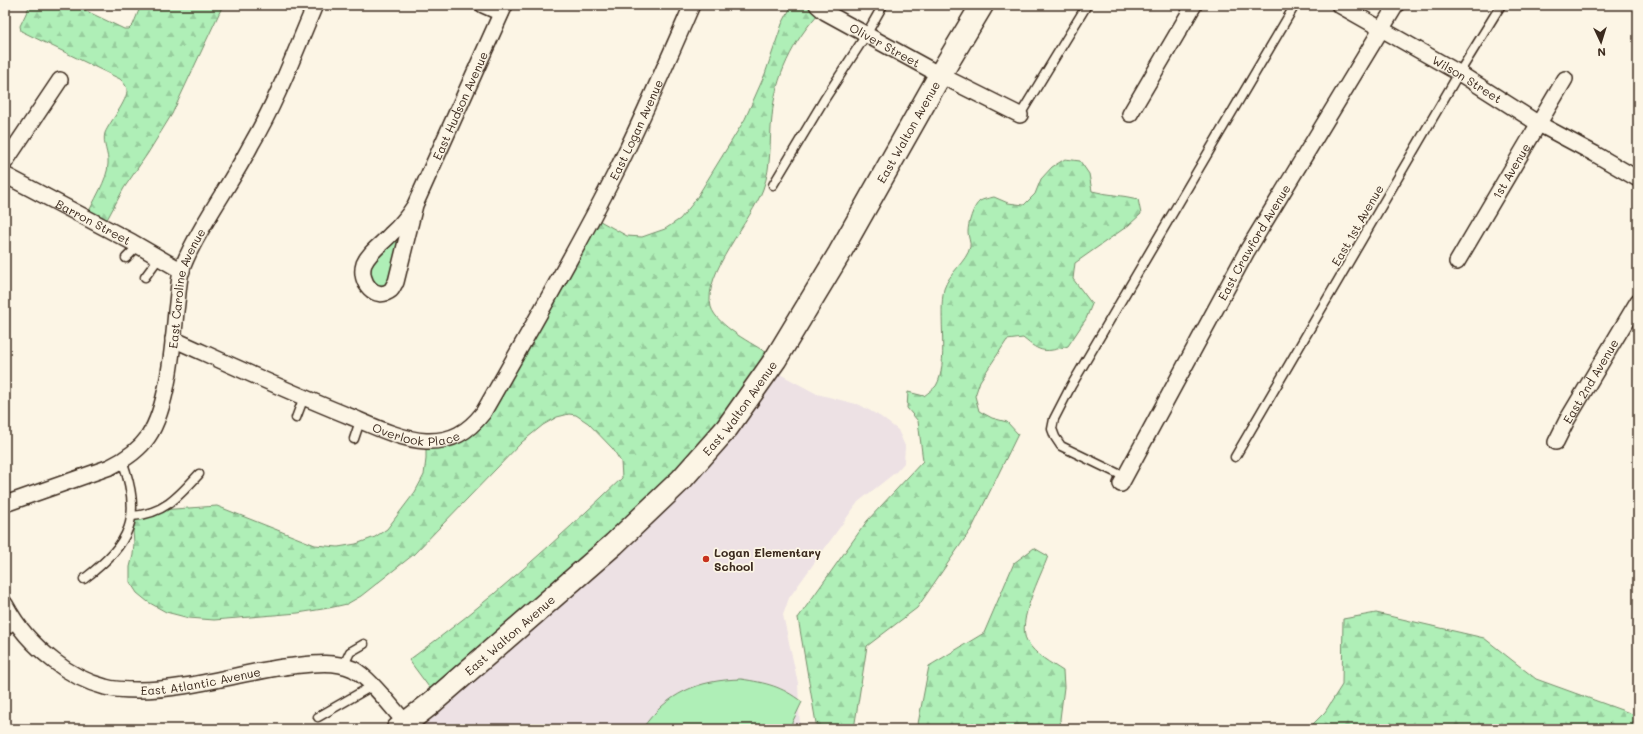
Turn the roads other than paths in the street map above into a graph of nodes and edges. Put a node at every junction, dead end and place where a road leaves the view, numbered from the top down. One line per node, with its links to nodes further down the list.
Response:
1 (315, 5): 33 (street, East Caroline Avenue)
2 (483, 5): 13 (street)
3 (692, 5): 29 (street, East Logan Avenue)
4 (817, 5): 15 (street, Oliver Street)
5 (884, 5): 15 (lane)
6 (982, 5): 17 (main road, East Walton Avenue)
7 (1087, 5): 21 (lane)
8 (1194, 5): 20 (street)
9 (1295, 5): 45 (lane)
10 (1339, 5): 14 (street, Wilson Street)
11 (1396, 5): 14 (street, East Crawford Avenue)
12 (1501, 5): 16 (lane, East 1st Avenue)
13 (503, 9): 27 (street, East Hudson Avenue)
14 (1381, 29): 16 (street, Wilson Street); 45 (street, East Crawford Avenue)
15 (866, 35): 17 (street, Oliver Street); 26 (lane)
16 (1459, 73): 22 (street, Wilson Street); 42 (lane, East 1st Avenue)
17 (940, 75): 21 (street, Oliver Street); 55 (main road, East Walton Avenue)
18 (1565, 79): 22 (street, 1st Avenue)
19 (60, 80): 23 (street)
20 (1130, 114)
21 (1020, 115)
22 (1539, 124): 25 (street, Wilson Street); 32 (street, 1st Avenue)
23 (5, 162)
24 (5, 175): 28 (street, Barron Street)
25 (1638, 179)
26 (773, 185)
27 (414, 205): 27 (street, East Hudson Avenue)
28 (138, 246): 30 (lane); 31 (street, Barron Street)
29 (574, 252): 39 (street, Overlook Place)
30 (126, 258)
31 (159, 258): 33 (street, Barron Street); 34 (lane)
32 (1457, 262)
33 (182, 271): 36 (street, East Caroline Avenue)
34 (145, 277)
35 (1638, 301): 41 (street, East 2nd Avenue)
36 (173, 339): 37 (street, Overlook Place); 43 (street, East Caroline Avenue)
37 (304, 397): 38 (lane); 39 (street, Overlook Place)
38 (296, 418)
39 (360, 421): 40 (lane)
40 (354, 439)
41 (1556, 442)
42 (1235, 457)
43 (122, 460): 46 (street, East Caroline Avenue); 47 (lane)
44 (199, 474): 47 (lane)
45 (1123, 480)
46 (5, 504)
47 (132, 516): 48 (lane)
48 (84, 579)
49 (5, 604): 50 (street, East Atlantic Avenue)
50 (10, 627): 52 (street, East Atlantic Avenue)
51 (364, 644): 52 (lane)
52 (343, 667): 53 (street, East Atlantic Avenue)
53 (372, 686): 54 (lane); 55 (street, East Atlantic Avenue)
54 (318, 717)
55 (402, 726)

